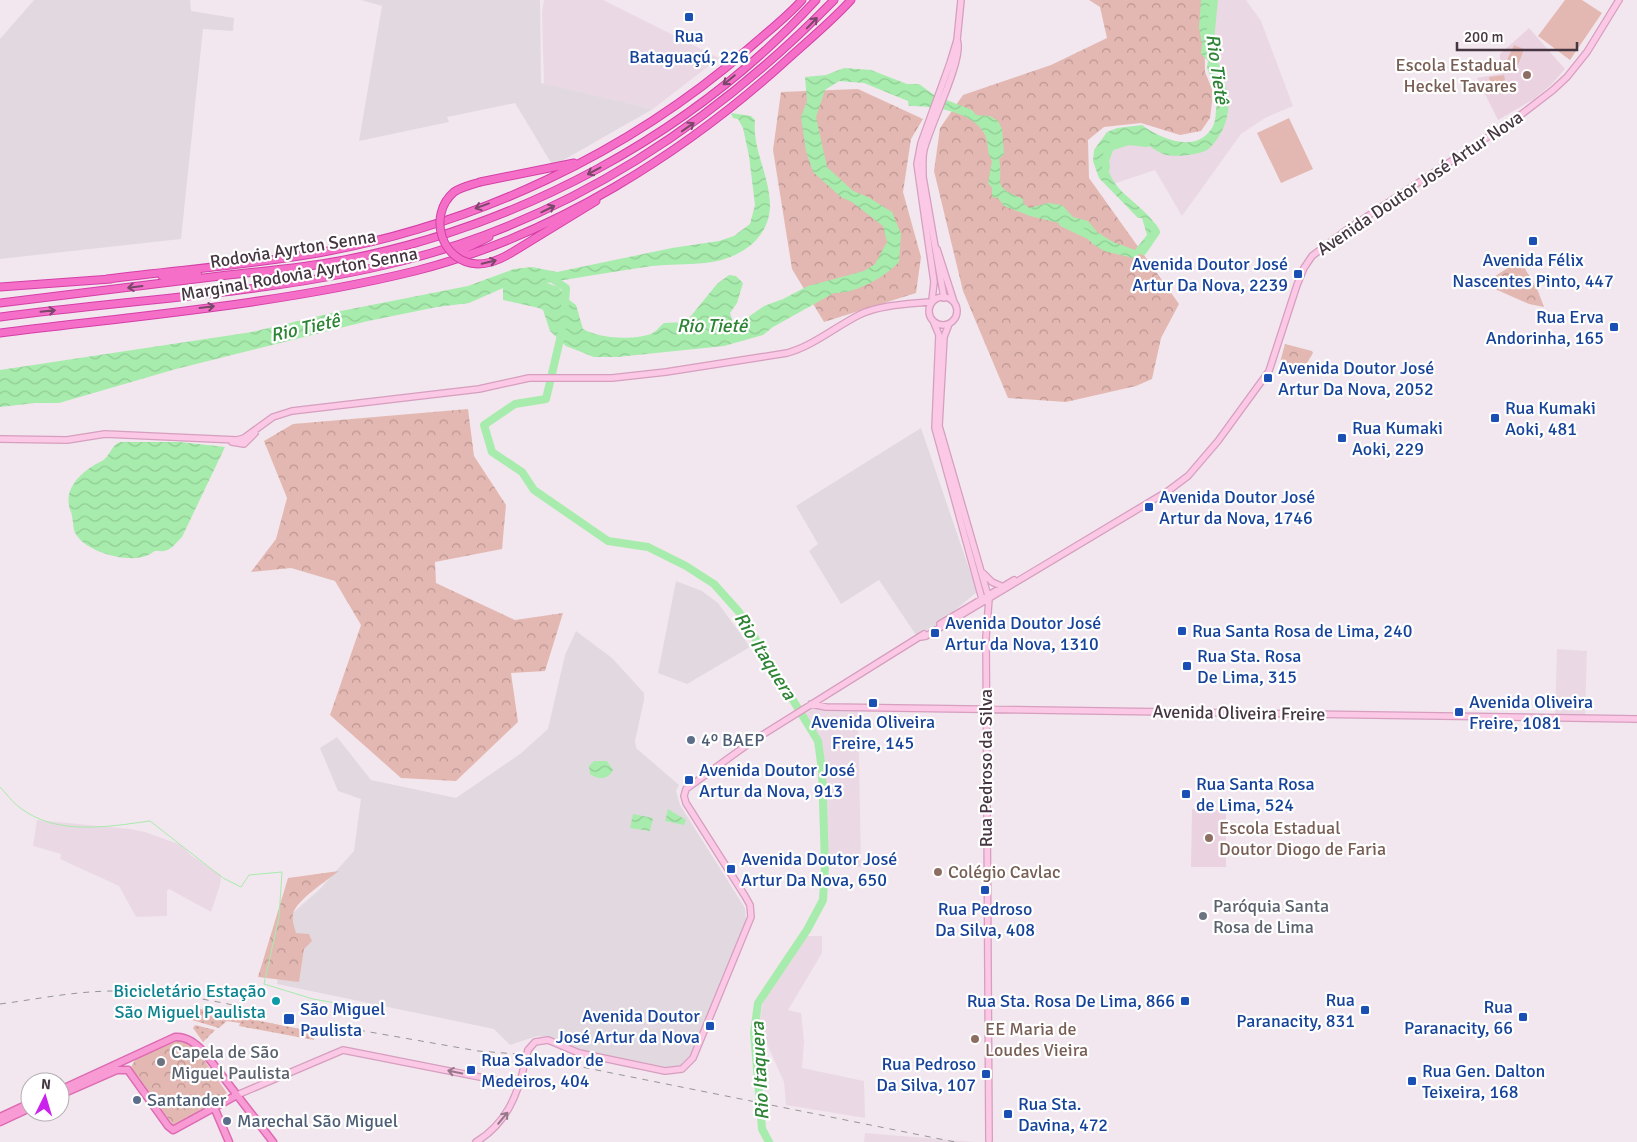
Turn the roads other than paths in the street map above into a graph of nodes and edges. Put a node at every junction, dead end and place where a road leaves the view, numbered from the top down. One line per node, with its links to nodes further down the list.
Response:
1 (794, 0): 8 (highway)
2 (802, 0): 8 (highway, Marginal Rodovia Ayrton Senna)
3 (816, 0): 15 (highway, Rodovia Ayrton Senna, one-way to 15)
4 (834, 0): 12 (highway, Rodovia Ayrton Senna, one-way to 4)
5 (851, 0): 11 (highway, Marginal Rodovia Ayrton Senna)
6 (961, 0): 9 (main road)
7 (1619, 0): 28 (main road, Avenida Doutor José Artur Nova)
8 (792, 11): 10 (highway, Marginal Rodovia Ayrton Senna)
9 (935, 111): 13 (main road); 19 (main road)
10 (591, 158): 11 (highway, one-way to 11, bridge); 16 (highway, Marginal Rodovia Ayrton Senna, one-way to 16)
11 (610, 190): 14 (highway, Marginal Rodovia Ayrton Senna)
12 (523, 221): 14 (highway); 22 (highway, Rodovia Ayrton Senna, one-way to 12)
13 (933, 235): 18 (main road); 21 (main road)
14 (417, 270): 25 (highway, Marginal Rodovia Ayrton Senna, one-way to 14)
15 (254, 272): 16 (highway); 20 (highway, Rodovia Ayrton Senna, one-way to 20)
16 (107, 279): 17 (highway)
17 (0, 287)
18 (944, 298): 19 (main road); 21 (main road)
19 (931, 303): 23 (main road); 26 (main road)
20 (0, 304)
21 (955, 304): 24 (main road)
22 (0, 317)
23 (934, 323): 24 (main road); 29 (main road)
24 (949, 324): 27 (main road)
25 (0, 333)
26 (0, 439)
27 (981, 570): 30 (main road); 31 (main road)
28 (1027, 574): 30 (main road, Avenida Doutor José Artur Nova); 31 (main road, Avenida Doutor José Artur Nova)
29 (978, 584): 32 (main road); 34 (main road)
30 (1001, 586): 31 (main road, Avenida Doutor José Artur Nova)
31 (989, 596): 32 (main road, Avenida Doutor José Artur Nova); 33 (main road, Rua Pedroso da Silva)
32 (982, 600): 33 (main road); 34 (main road, Avenida Doutor José Artur Nova); 35 (main road, Avenida Doutor José Artur Nova)
33 (987, 610): 37 (main road, Rua Pedroso da Silva)
34 (951, 617): 35 (main road, Avenida Doutor José Artur Nova)
35 (921, 637): 36 (main road, Avenida Doutor José Artur Nova)
36 (814, 703): 37 (main road, Avenida Oliveira Freire); 42 (main road, Avenida Doutor José Artur Nova, bridge)
37 (986, 708): 38 (main road, Avenida Oliveira Freire); 50 (main road, Rua Pedroso da Silva)
38 (1637, 719)
39 (134, 1057): 40 (main road); 41 (main road); 44 (main road)
40 (128, 1070): 43 (main road); 45 (main road)
41 (70, 1086)
42 (520, 1086): 44 (main road, one-way to 44); 53 (main road, Avenida Doutor José Artur Nova, one-way to 42)
43 (70, 1091)
44 (237, 1095): 45 (main road); 52 (main road)
45 (214, 1107): 51 (main road)
46 (20, 1108): 48 (main road)
47 (20, 1113): 49 (main road)
48 (0, 1117)
49 (0, 1122)
50 (989, 1140)
51 (229, 1142)
52 (274, 1142)
53 (476, 1142)

